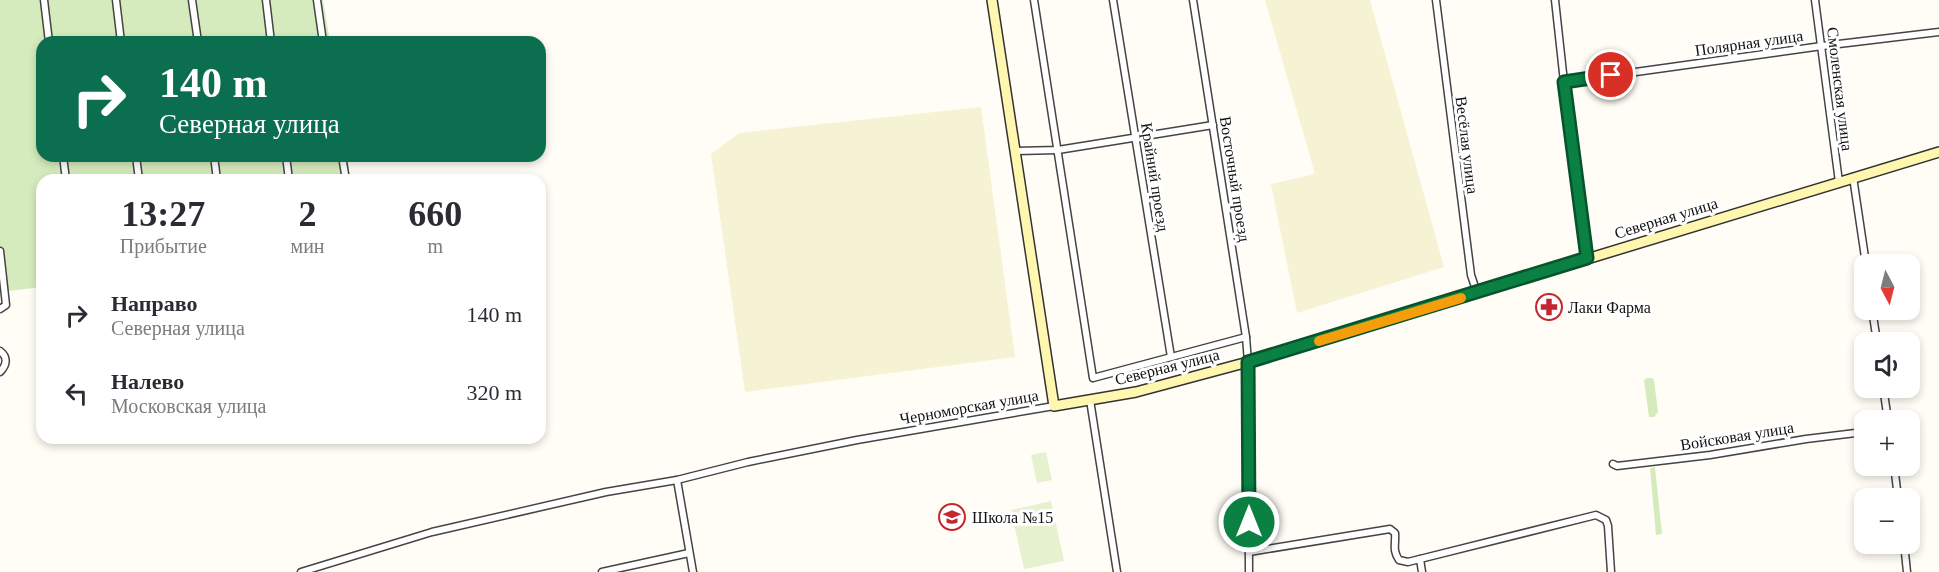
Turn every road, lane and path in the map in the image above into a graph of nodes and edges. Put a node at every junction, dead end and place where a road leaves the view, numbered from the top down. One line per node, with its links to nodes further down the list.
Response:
1 (44, 0): 14 (street)
2 (116, 0): 15 (street)
3 (192, 0): 16 (street)
4 (266, 0): 17 (street)
5 (317, 0): 18 (street)
6 (992, 0): 24 (street)
7 (1034, 0): 23 (street, Северная улица)
8 (1113, 0): 22 (street, Крайний проезд)
9 (1192, 0): 21 (street, Восточный проезд)
10 (1436, 0): 31 (street, Весёлая улица)
11 (1555, 0): 20 (street)
12 (1815, 0): 19 (street, Смоленская улица)
13 (1939, 32): 19 (street, Полярная улица)
14 (48, 36)
15 (120, 36)
16 (197, 36)
17 (270, 36)
18 (322, 36)
19 (1822, 46): 20 (street, Полярная улица); 27 (street, Смоленская улица)
20 (1564, 82): 30 (street)
21 (1213, 125): 22 (street); 33 (street, Восточный проезд)
22 (1136, 138): 23 (street); 35 (street, Крайний проезд)
23 (1058, 150): 24 (street); 35 (street, Северная улица)
24 (1016, 152): 39 (street)
25 (1939, 152): 26 (street, Северная улица)
26 (1853, 177): 27 (street, Северная улица); 29 (street)
27 (1839, 182): 30 (street, Северная улица)
28 (0, 251): 32 (street)
29 (1865, 254)
30 (1587, 258): 31 (street, Северная улица)
31 (1477, 293): 36 (street, Северная улица)
32 (0, 309)
33 (1246, 337): 35 (street); 36 (street, Восточный проезд)
34 (0, 351): 37 (street)
35 (1171, 357)
36 (1248, 362): 38 (street, Северная улица); 43 (street, Восточный проезд)
37 (0, 372)
38 (1090, 400): 39 (street, Северная улица); 50 (street)
39 (1054, 406): 42 (street, Черноморская улица)
40 (1854, 433): 41 (street, Войсковая улица)
41 (1613, 464)
42 (677, 480): 44 (street); 47 (street, Черноморская улица)
43 (1249, 552): 46 (street); 51 (street, Восточный проезд)
44 (689, 553): 48 (street); 49 (street)
45 (1905, 554): 54 (street)
46 (1420, 559): 52 (street); 53 (street)
47 (301, 572)
48 (602, 572)
49 (693, 572)
50 (1117, 572)
51 (1249, 572)
52 (1422, 572)
53 (1611, 572)
54 (1907, 572)

